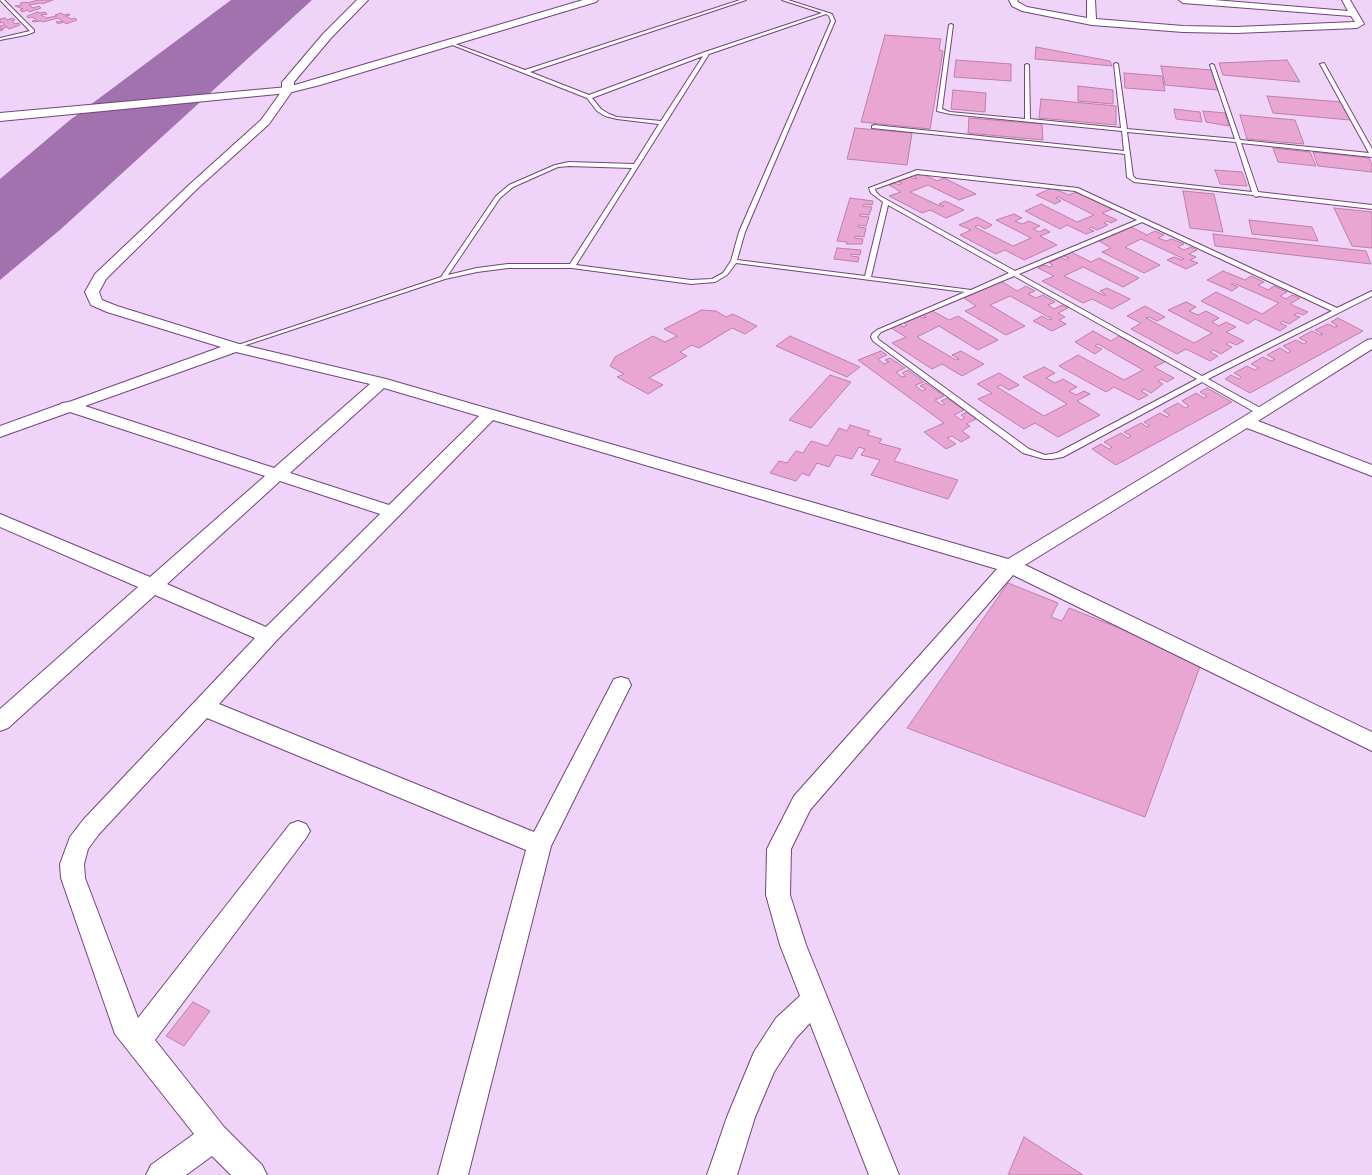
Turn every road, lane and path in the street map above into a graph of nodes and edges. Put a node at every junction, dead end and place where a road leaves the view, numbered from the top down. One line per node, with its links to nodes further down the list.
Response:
1 (2, 0): 17 (lane)
2 (363, 0): 25 (main road)
3 (568, 0): 25 (main road)
4 (593, 0): 18 (main road)
5 (744, 0): 24 (lane)
6 (784, 0): 13 (lane)
7 (1013, 0): 12 (street)
8 (1041, 0): 12 (street)
9 (1091, 0): 15 (street)
10 (1346, 0): 14 (street)
11 (1179, 2): 14 (street)
12 (1041, 12): 15 (street)
13 (826, 13): 19 (lane); 42 (lane)
14 (1353, 14): 15 (street)
15 (1092, 22)
16 (951, 26): 30 (lane)
17 (0, 39)
18 (452, 43): 24 (lane); 25 (main road)
19 (707, 53): 27 (lane); 31 (lane)
20 (1116, 64): 33 (lane)
21 (1322, 64): 36 (lane)
22 (1212, 65): 34 (lane)
23 (1026, 66): 30 (lane)
24 (524, 72): 27 (lane)
25 (288, 86): 26 (main road); 51 (street)
26 (234, 91): 28 (main road); 29 (main road)
27 (589, 97): 31 (lane)
28 (0, 110)
29 (0, 117)
30 (1028, 121): 33 (lane)
31 (662, 123): 37 (lane)
32 (874, 127): 35 (lane)
33 (1123, 130): 34 (lane); 35 (lane)
34 (1238, 141): 36 (lane); 38 (lane)
35 (1126, 153): 38 (lane)
36 (1372, 154)
37 (635, 166): 43 (lane); 45 (lane)
38 (1256, 194): 40 (lane)
39 (886, 201): 41 (lane); 44 (lane); 46 (lane)
40 (1372, 207)
41 (1144, 219): 44 (lane); 49 (lane)
42 (734, 261): 43 (lane); 46 (lane)
43 (572, 266): 45 (lane)
44 (1014, 273): 47 (lane); 52 (lane)
45 (443, 278): 51 (lane)
46 (868, 278): 47 (lane)
47 (971, 292): 52 (lane)
48 (1372, 293): 49 (lane)
49 (1338, 311): 52 (lane)
50 (1372, 343): 56 (street)
51 (235, 347): 53 (street); 54 (street)
52 (1202, 379): 56 (lane)
53 (381, 382): 55 (street); 59 (street)
54 (68, 406): 57 (street); 59 (street)
55 (490, 414): 60 (street); 62 (street)
56 (1254, 417): 58 (street); 62 (street)
57 (0, 432)
58 (1372, 471)
59 (277, 476): 60 (street); 63 (street)
60 (392, 512): 64 (street)
61 (0, 520): 63 (street)
62 (1010, 566): 68 (street); 71 (street)
63 (153, 586): 64 (street); 67 (street)
64 (269, 636): 66 (street)
65 (621, 685): 70 (street)
66 (204, 707): 70 (street); 72 (street)
67 (0, 722)
68 (1372, 742)
69 (298, 831): 72 (street)
70 (539, 845): 76 (street)
71 (815, 1000): 77 (street); 78 (street)
72 (138, 1040): 73 (street)
73 (214, 1137): 74 (street); 75 (street)
74 (161, 1175)
75 (252, 1175)
76 (453, 1175)
77 (722, 1175)
78 (884, 1175)

